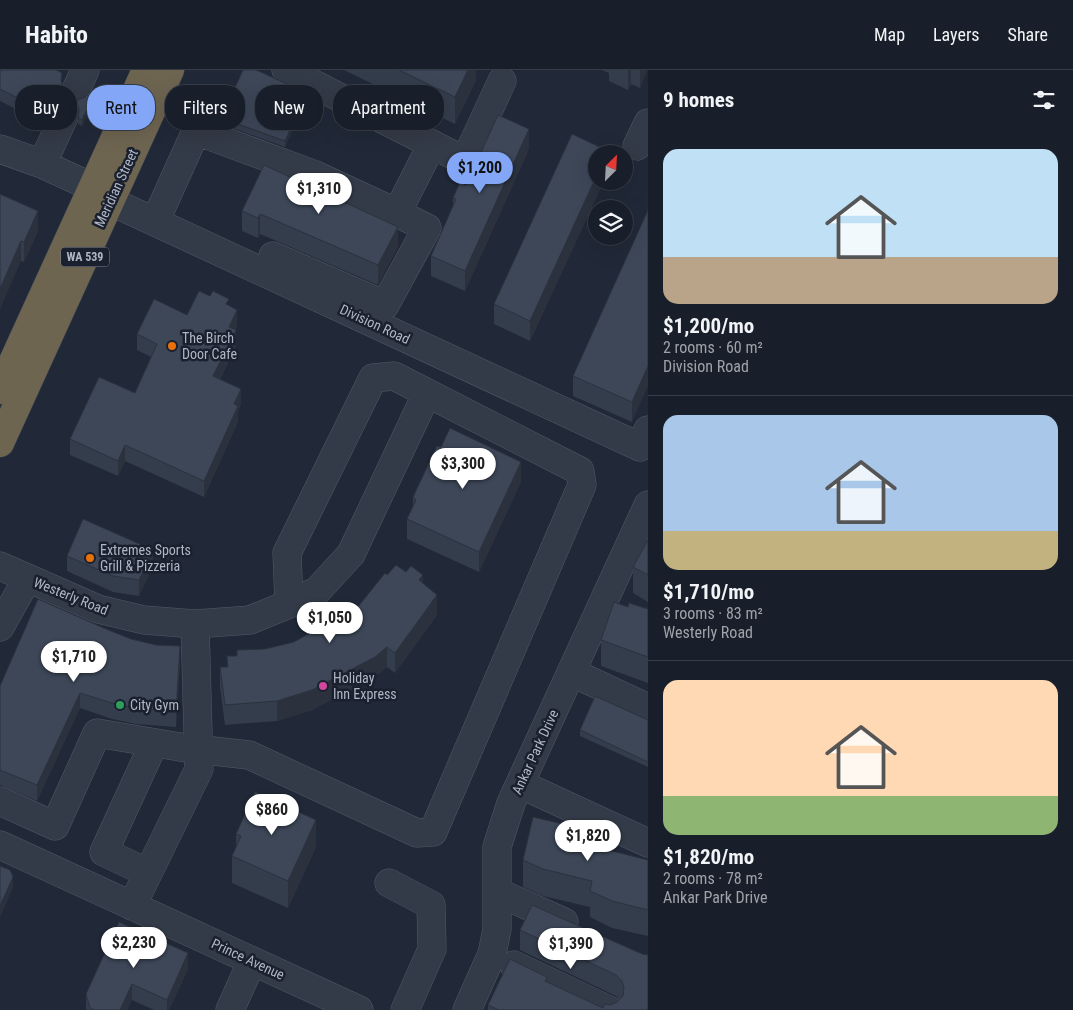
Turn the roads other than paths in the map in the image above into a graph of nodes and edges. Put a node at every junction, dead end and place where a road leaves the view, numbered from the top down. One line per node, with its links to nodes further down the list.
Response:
1 (146, 70): 9 (highway, Meridian Street / WA 539)
2 (170, 70): 9 (highway, Meridian Street / WA 539)
3 (286, 70): 6 (street)
4 (502, 81): 6 (street)
5 (58, 130): 8 (street)
6 (432, 144): 10 (street)
7 (0, 149): 8 (street, Division Road)
8 (42, 164): 9 (street, Division Road)
9 (101, 194): 11 (street, Division Road); 13 (highway, Meridian Street / WA 539); 16 (highway)
10 (397, 213): 11 (street); 12 (street)
11 (154, 222): 12 (street, Division Road)
12 (243, 262): 15 (street, Division Road)
13 (0, 390)
14 (427, 392): 20 (street, Westerly Road); 20 (street); 26 (street)
15 (644, 438)
16 (0, 443)
17 (645, 520): 23 (street, Ankar Park Drive)
18 (0, 566): 19 (street, Westerly Road)
19 (27, 579): 21 (street, Westerly Road); 22 (street)
20 (289, 604): 21 (street, Westerly Road)
21 (195, 624): 26 (street)
22 (0, 626)
23 (571, 672): 24 (street); 27 (street, Ankar Park Drive)
24 (648, 708)
25 (154, 743): 26 (street); 28 (street); 31 (street)
26 (198, 749): 31 (street)
27 (520, 784): 29 (street); 33 (street, Ankar Park Drive)
28 (0, 801)
29 (648, 843)
30 (0, 845): 34 (street, Prince Avenue)
31 (148, 873): 34 (street)
32 (388, 883): 40 (street)
33 (497, 892): 35 (street); 36 (street, Ankar Park Drive)
34 (132, 906): 37 (street, Prince Avenue)
35 (586, 932)
36 (492, 954): 41 (street, Ankar Park Drive); 42 (street)
37 (252, 961): 38 (street); 39 (street, Prince Avenue)
38 (230, 1010)
39 (359, 1010)
40 (405, 1010)
41 (467, 1010)
42 (609, 1010)

